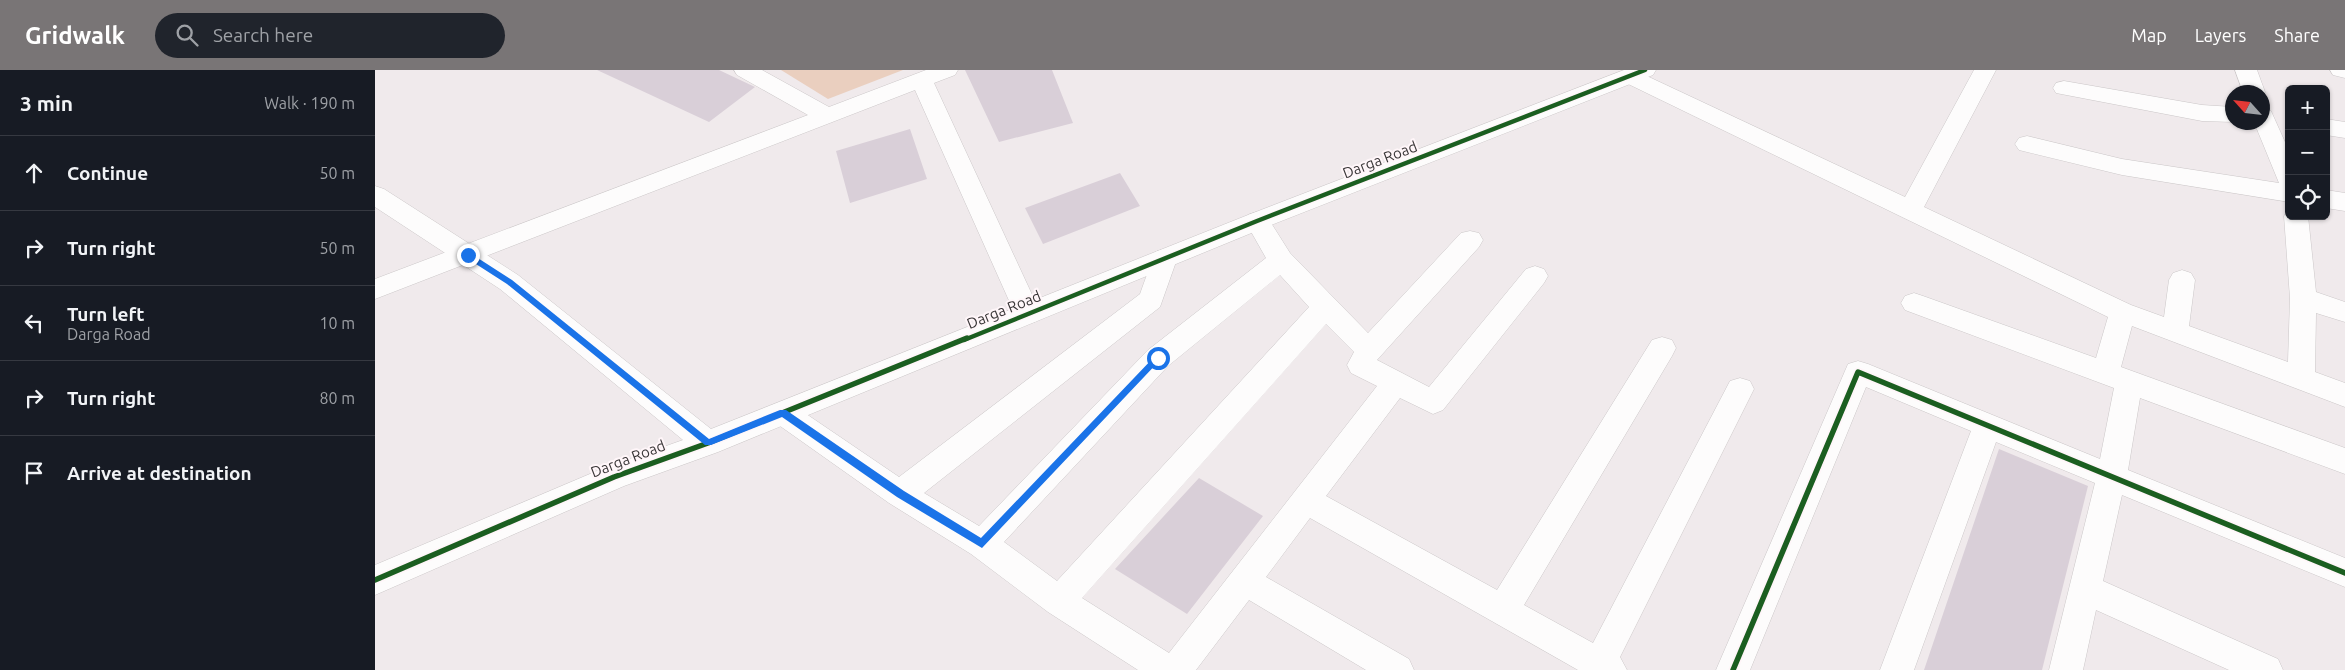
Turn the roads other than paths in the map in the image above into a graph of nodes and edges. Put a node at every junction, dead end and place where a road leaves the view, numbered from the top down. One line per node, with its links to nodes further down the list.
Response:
1 (745, 70): 12 (street)
2 (947, 70): 8 (street)
3 (1985, 70): 24 (street)
4 (2246, 70): 9 (street)
5 (2341, 70): 6 (street)
6 (2345, 70)
7 (1638, 73): 24 (street); 26 (street, Darga Road)
8 (922, 80): 12 (street); 39 (street)
9 (2251, 85)
10 (2064, 88): 11 (street)
11 (2225, 114)
12 (828, 116): 28 (street)
13 (2270, 118): 14 (street)
14 (2285, 120)
15 (2330, 128): 17 (street)
16 (2268, 130): 19 (street)
17 (2345, 130)
18 (2027, 144): 20 (street)
19 (2287, 175)
20 (2285, 192)
21 (375, 195): 28 (street)
22 (2330, 200): 23 (street)
23 (2345, 202)
24 (1910, 210): 37 (street)
25 (2296, 220): 34 (street)
26 (1257, 222): 29 (street, Darga Road); 30 (street)
27 (1470, 240): 42 (street)
28 (468, 255): 33 (street); 50 (street)
29 (1164, 259): 39 (street, Darga Road); 53 (street)
30 (1281, 260): 36 (street); 55 (street)
31 (1535, 276): 45 (street)
32 (2182, 280): 40 (street)
33 (375, 290)
34 (2303, 298): 38 (street); 44 (street)
35 (1913, 303): 43 (street)
36 (1325, 307): 42 (street); 60 (street)
37 (2122, 312): 40 (street); 43 (street)
38 (2345, 312)
39 (1028, 314): 48 (street, Darga Road)
40 (2175, 331): 44 (street)
41 (1662, 348): 61 (street)
42 (1369, 350): 45 (street)
43 (2118, 377): 51 (street); 52 (street)
44 (2301, 379): 47 (street)
45 (1396, 382): 54 (street)
46 (1740, 388): 62 (street)
47 (2345, 394)
48 (783, 413): 50 (street, Darga Road); 53 (street)
49 (1987, 427): 52 (street); 66 (street); 67 (street)
50 (708, 443): 57 (street, Darga Road)
51 (2345, 461)
52 (2112, 476): 56 (street); 59 (street)
53 (901, 494): 55 (street)
54 (1306, 500): 58 (street); 61 (street)
55 (982, 544): 60 (street)
56 (2345, 573)
57 (375, 580)
58 (1245, 581): 64 (street); 65 (street)
59 (2085, 589): 68 (street); 69 (street)
60 (1059, 601): 63 (street)
61 (1503, 610): 62 (street)
62 (1604, 667)
63 (1167, 670)
64 (1176, 670)
65 (1397, 670)
66 (1733, 670)
67 (1897, 670)
68 (2066, 670)
69 (2266, 670)

